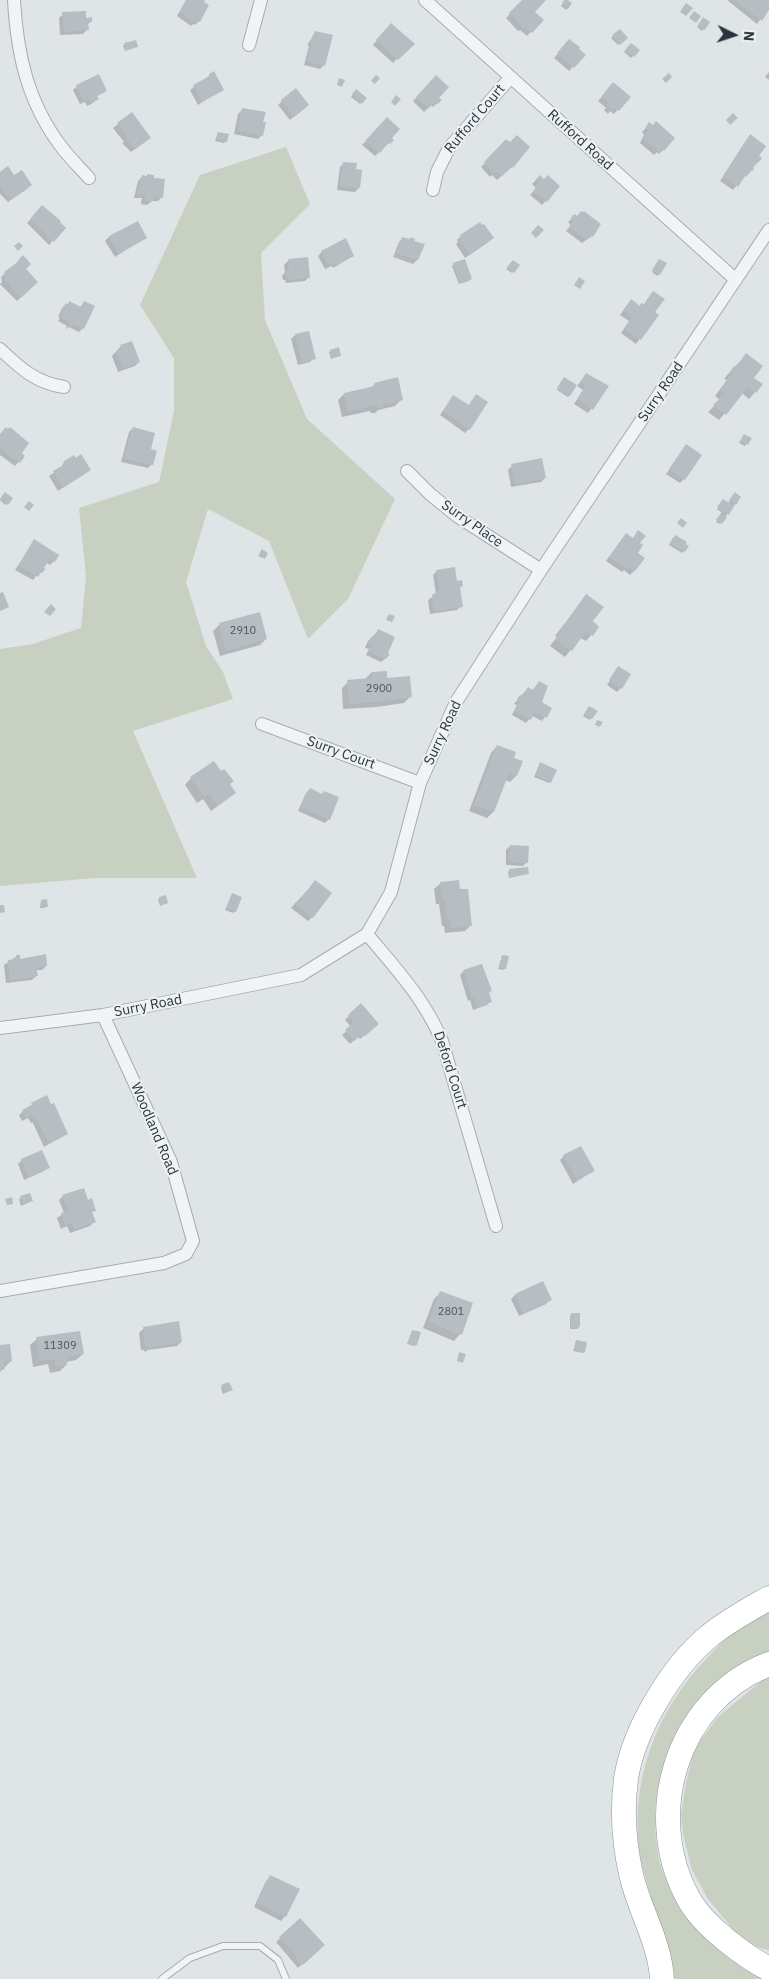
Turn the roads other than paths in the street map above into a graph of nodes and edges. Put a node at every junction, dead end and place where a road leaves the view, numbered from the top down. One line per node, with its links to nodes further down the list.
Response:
1 (14, 0): 6 (street)
2 (261, 0): 4 (street)
3 (425, 0): 5 (street, Rufford Road)
4 (248, 45)
5 (510, 78): 7 (street, Rufford Court); 9 (street, Rufford Road)
6 (89, 178)
7 (433, 190)
8 (769, 230): 9 (street, Surry Road)
9 (736, 280): 13 (street, Surry Road)
10 (0, 349): 11 (street)
11 (64, 387)
12 (407, 471): 13 (street, Surry Place)
13 (541, 570): 15 (street, Surry Road)
14 (262, 724): 15 (street, Surry Court)
15 (420, 783): 16 (street, Surry Road)
16 (367, 934): 17 (street, Surry Road); 19 (street, Deford Court)
17 (103, 1015): 18 (street, Surry Road); 20 (street, Woodland Road)
18 (0, 1028)
19 (496, 1226)
20 (0, 1291)
21 (769, 1598): 26 (highway)
22 (769, 1664): 23 (highway)
23 (769, 1969)
24 (162, 1979): 25 (lane)
25 (286, 1979)
26 (662, 1979)

